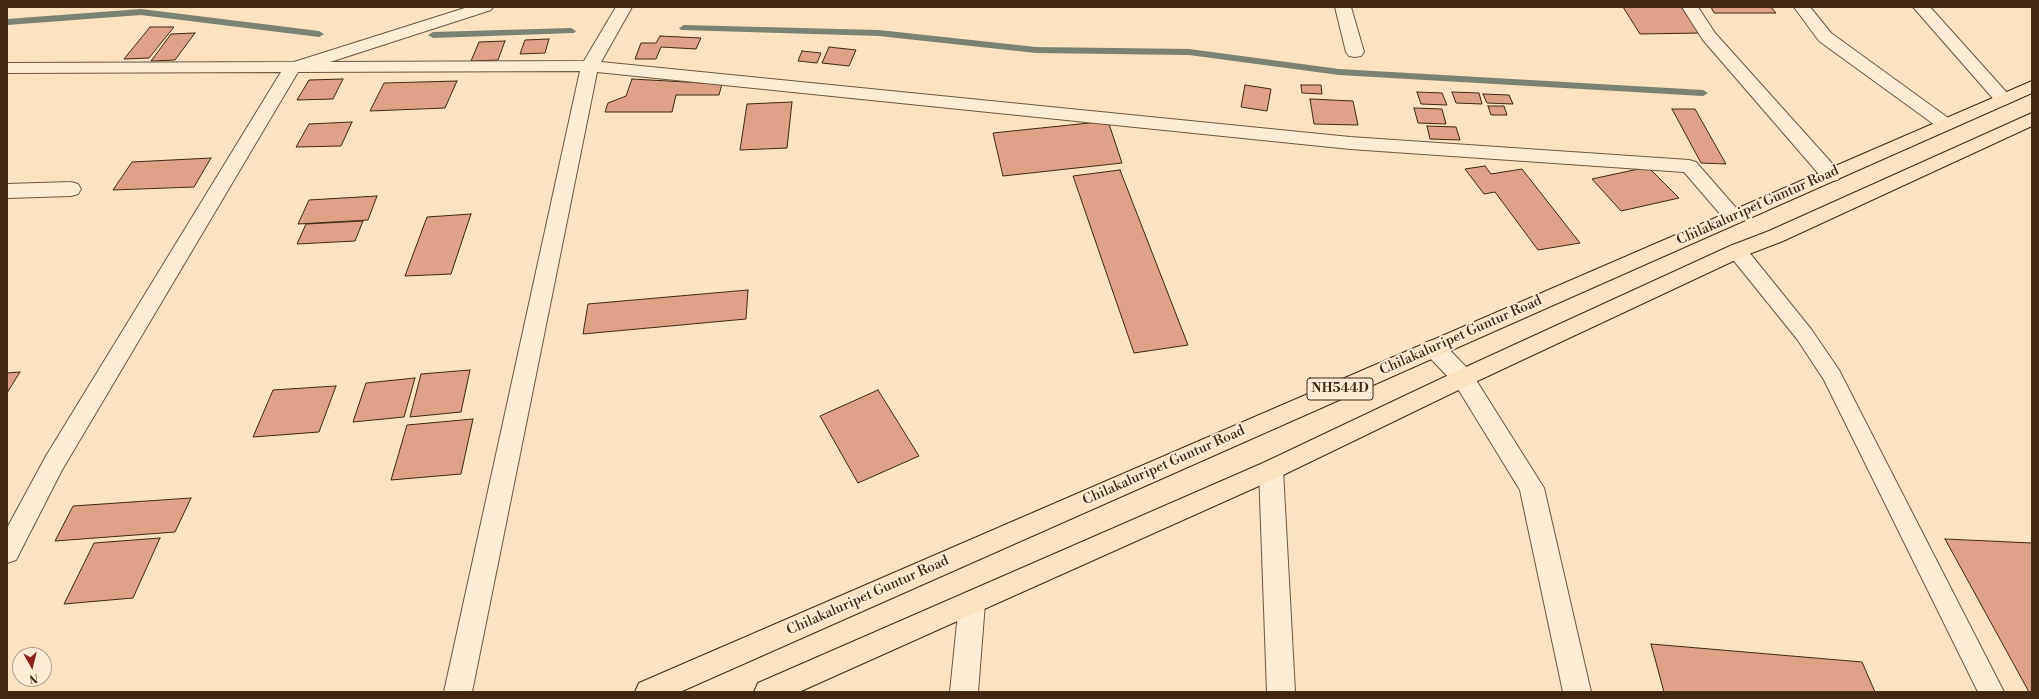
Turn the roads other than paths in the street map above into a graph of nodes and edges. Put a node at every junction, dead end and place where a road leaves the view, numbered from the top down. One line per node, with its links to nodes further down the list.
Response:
1 (484, 7): 10 (street)
2 (624, 7): 8 (street)
3 (1343, 7): 7 (street)
4 (1690, 7): 15 (street)
5 (1802, 7): 14 (street)
6 (1921, 7): 12 (street)
7 (1355, 52)
8 (590, 66): 10 (street); 18 (street); 25 (street)
9 (7, 68): 10 (street)
10 (292, 68): 23 (street)
11 (2032, 86): 12 (highway, Chilakaluripet Guntur Road / NH544D)
12 (2003, 99): 14 (highway, Chilakaluripet Guntur Road / NH544D)
13 (2032, 119): 19 (highway, NH544D)
14 (1945, 124): 15 (highway, Chilakaluripet Guntur Road / NH544D)
15 (1831, 175): 18 (highway, Chilakaluripet Guntur Road / NH544D)
16 (71, 189): 17 (street)
17 (7, 191)
18 (1734, 217): 20 (highway, Chilakaluripet Guntur Road / NH544D)
19 (1737, 251): 21 (highway, NH544D); 31 (lane)
20 (1434, 348): 21 (street); 26 (highway, Chilakaluripet Guntur Road / NH544D)
21 (1463, 378): 22 (highway, NH544D); 30 (street)
22 (1271, 470): 24 (highway, NH544D); 29 (street)
23 (7, 552)
24 (972, 603): 27 (highway, NH544D); 28 (street)
25 (458, 692)
26 (649, 692)
27 (768, 692)
28 (964, 692)
29 (1281, 692)
30 (1577, 692)
31 (1991, 692)

